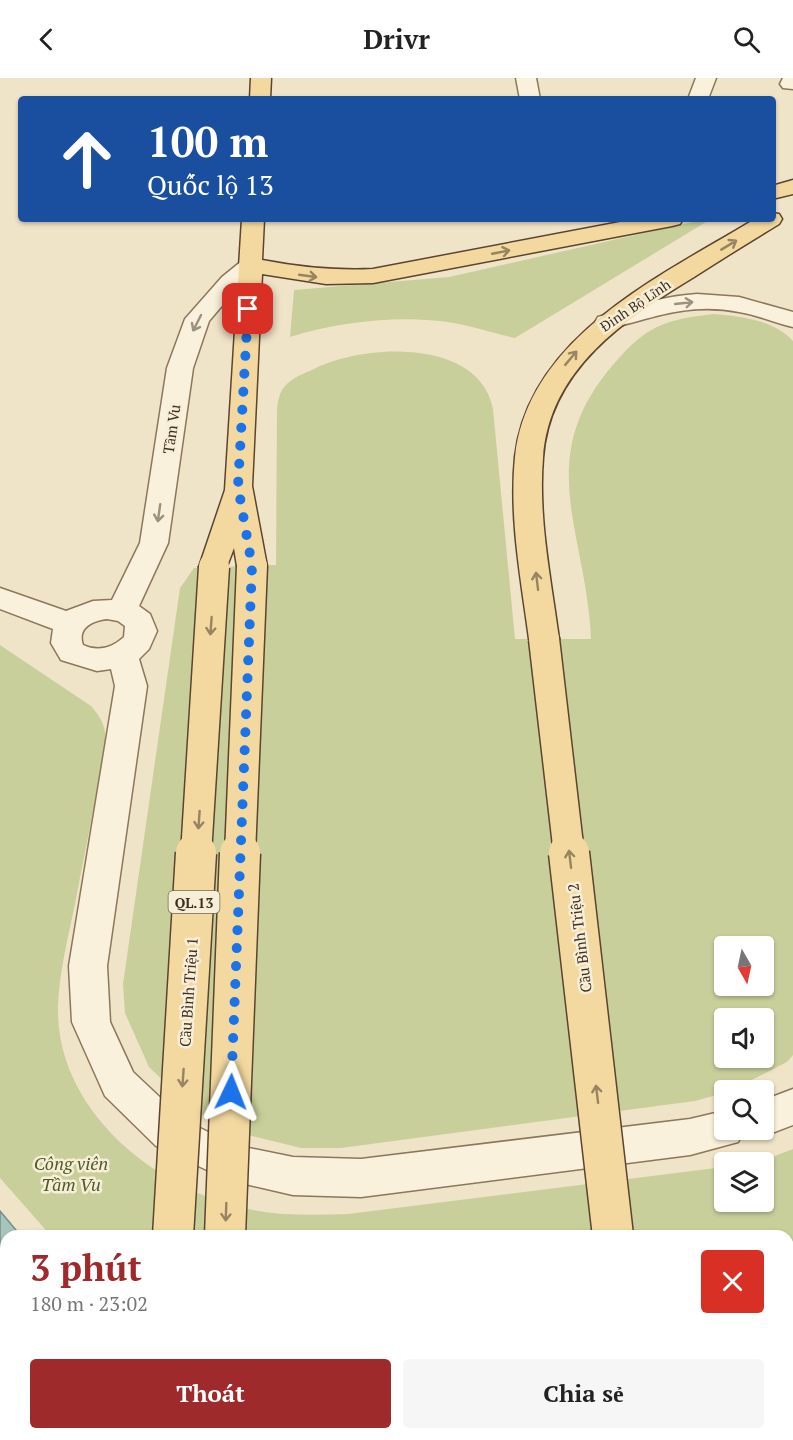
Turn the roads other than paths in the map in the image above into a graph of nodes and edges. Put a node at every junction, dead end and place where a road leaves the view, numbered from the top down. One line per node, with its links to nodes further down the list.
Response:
1 (261, 78): 4 (main road)
2 (526, 78): 5 (street)
3 (706, 78): 6 (street)
4 (260, 96)
5 (529, 96)
6 (700, 96)
7 (793, 187): 8 (main road)
8 (776, 192)
9 (793, 206): 10 (main road, Đinh Bộ Lĩnh)
10 (776, 217)
11 (253, 222): 14 (main road, QL.13)
12 (656, 222): 14 (main road, one-way to 12)
13 (767, 222): 16 (main road, Đinh Bộ Lĩnh, one-way to 13)
14 (251, 265): 17 (main road, QL.13); 19 (street, Tầm Vu, one-way to 19)
15 (793, 320): 16 (street, one-way to 15)
16 (607, 322): 21 (main road, Đinh Bộ Lĩnh, one-way to 16)
17 (238, 486): 26 (main road, Cầu Bình Triệu 1 / QL.13, one-way to 26, bridge); 27 (main road, QL.13, one-way to 27, bridge)
18 (0, 598): 20 (street)
19 (122, 610): 20 (street); 22 (street)
20 (71, 624): 22 (street)
21 (544, 639): 28 (main road, Cầu Bình Triệu 2, one-way to 21, bridge)
22 (123, 656): 25 (street)
23 (793, 1107): 24 (street)
24 (774, 1115)
25 (714, 1131)
26 (173, 1230)
27 (225, 1230)
28 (612, 1230)

